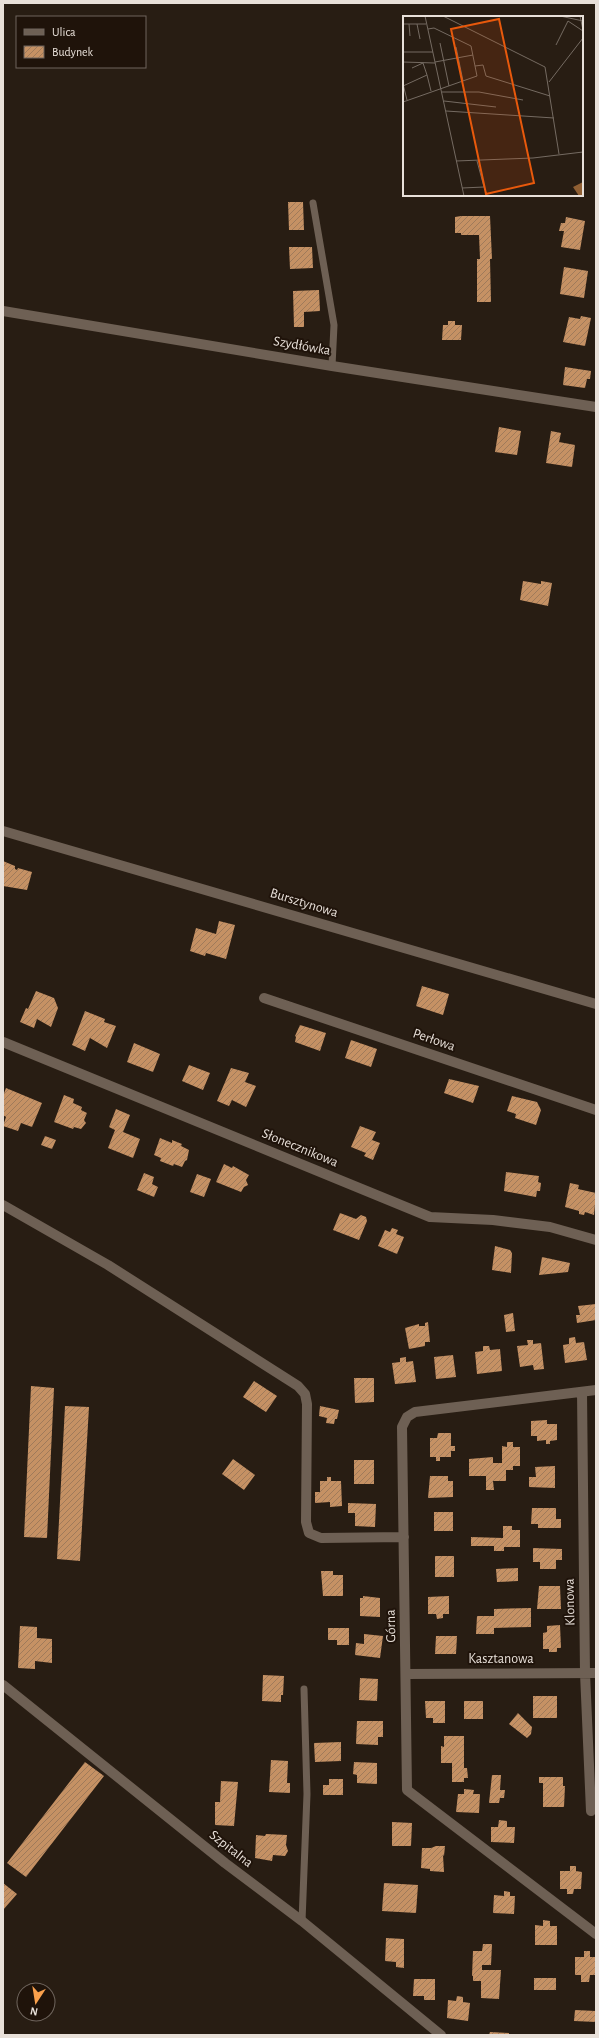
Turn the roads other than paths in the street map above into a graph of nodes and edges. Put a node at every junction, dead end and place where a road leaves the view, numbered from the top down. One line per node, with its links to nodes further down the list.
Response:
1 (313, 203): 3 (lane)
2 (3, 311): 3 (street, Szydłówka)
3 (332, 366): 4 (street, Szydłówka)
4 (596, 407)
5 (3, 831): 7 (street, Bursztynowa)
6 (264, 998): 9 (street, Perłowa)
7 (596, 1004)
8 (3, 1042): 11 (street, Słonecznikowa)
9 (596, 1110)
10 (3, 1205): 14 (street)
11 (596, 1240)
12 (596, 1390): 13 (street, Górna)
13 (582, 1392): 14 (street, Górna); 15 (street, Klonowa)
14 (404, 1537): 17 (street, Górna)
15 (585, 1673): 16 (street, Kasztanowa); 17 (street, Kasztanowa); 20 (street, Klonowa)
16 (596, 1673)
17 (406, 1674): 22 (street, Górna)
18 (3, 1685): 21 (street, Szpitalna)
19 (304, 1689): 21 (lane)
20 (591, 1811)
21 (302, 1921): 23 (street, Szpitalna)
22 (596, 1934)
23 (441, 2035)

